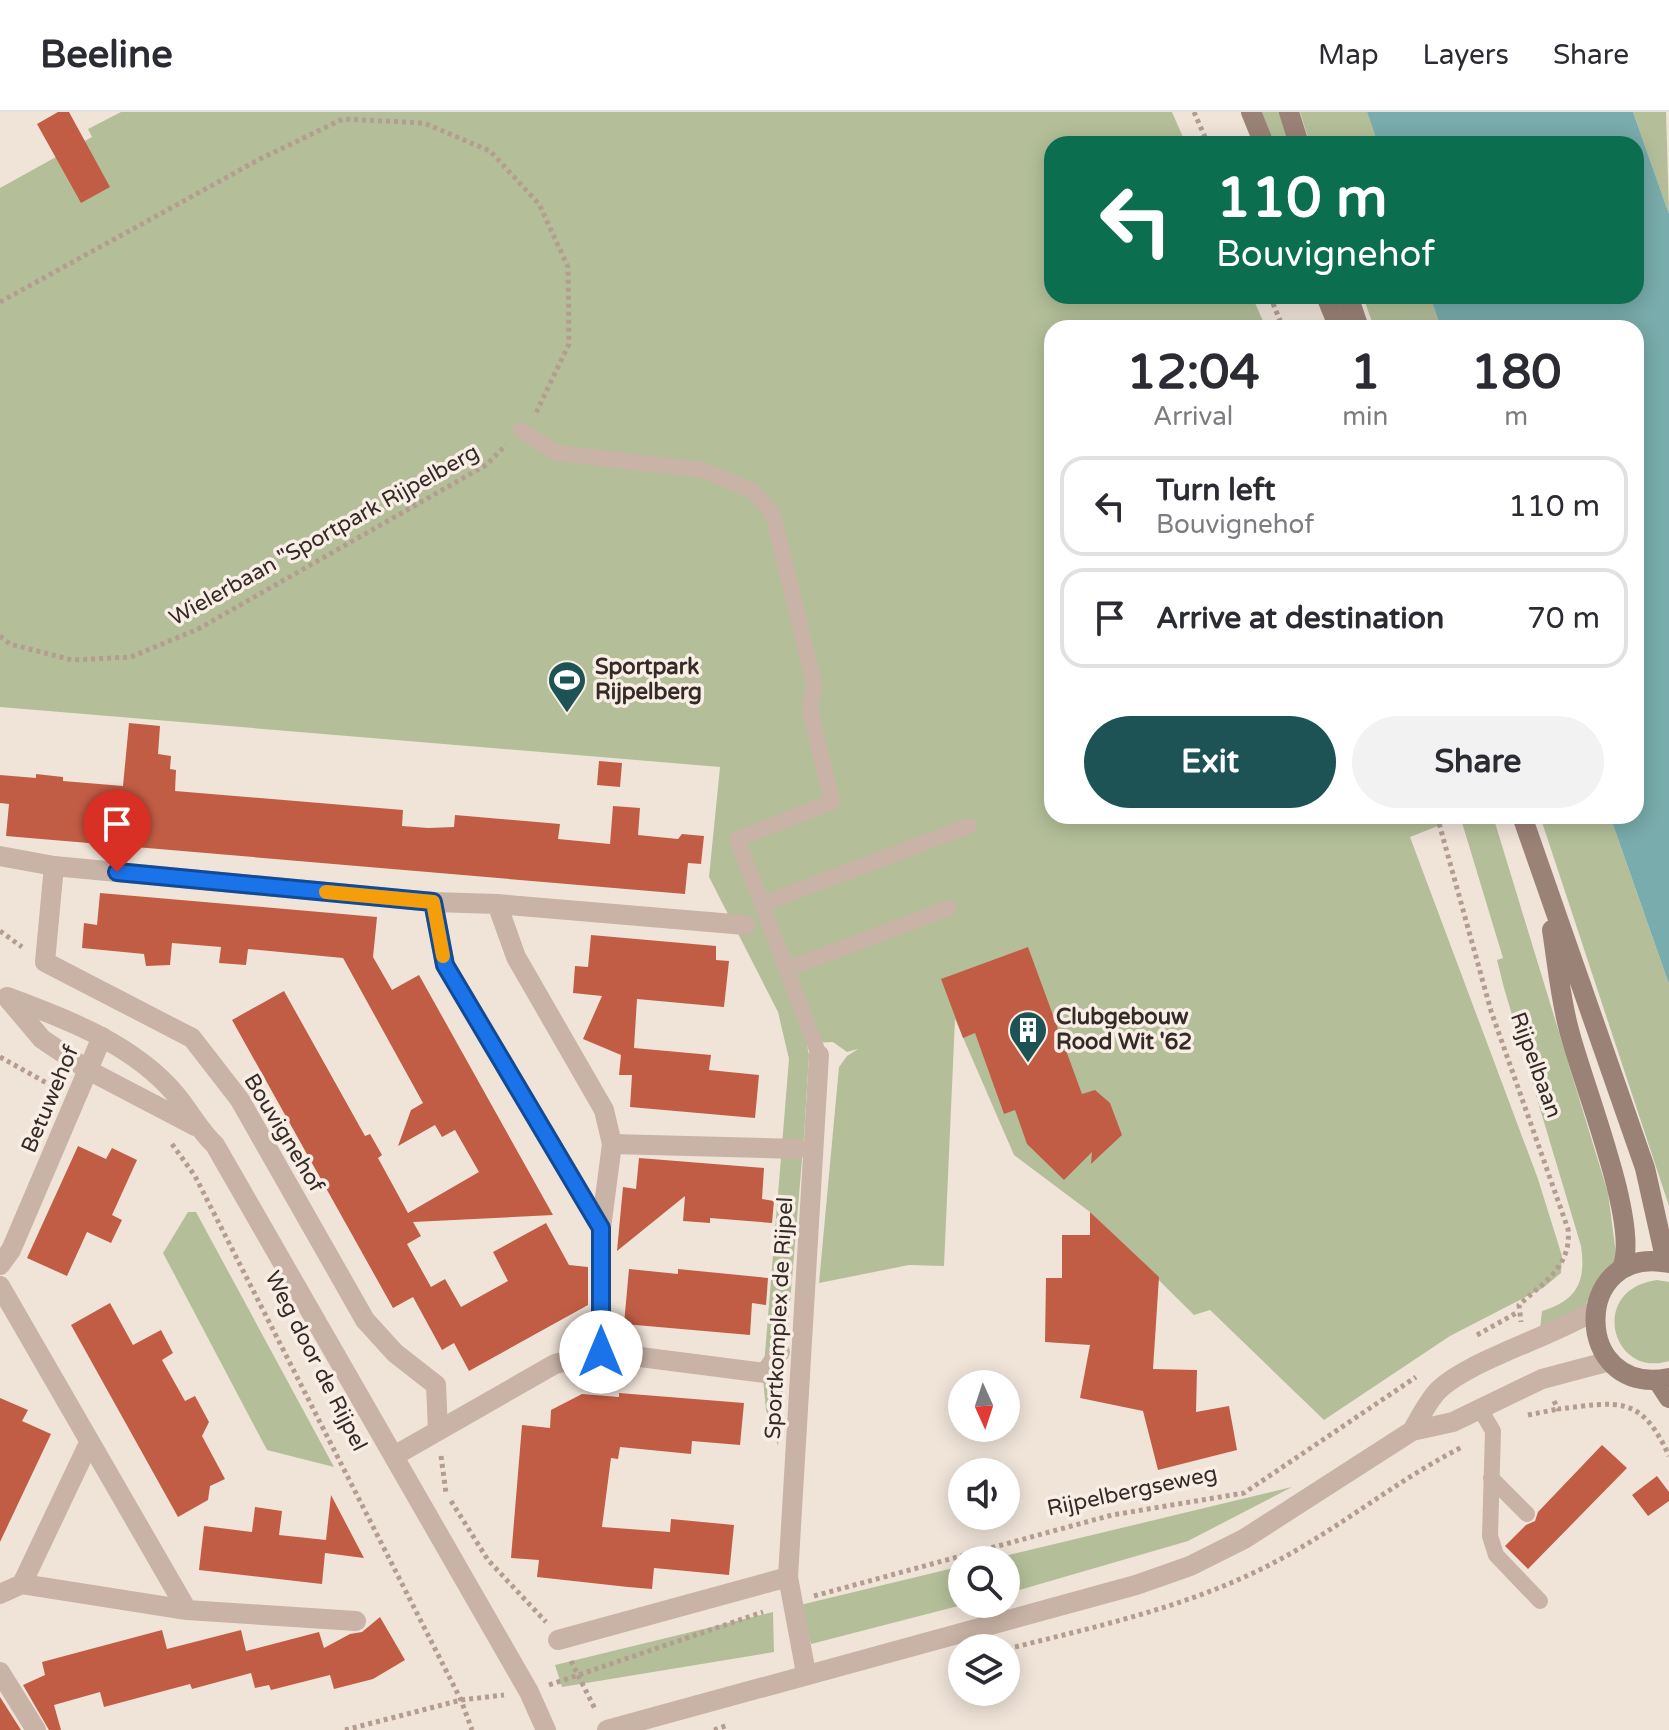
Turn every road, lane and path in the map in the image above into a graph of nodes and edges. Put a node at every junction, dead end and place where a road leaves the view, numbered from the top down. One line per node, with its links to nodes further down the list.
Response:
1 (1194, 112): 4 (path)
2 (1251, 112): 5 (main road)
3 (1289, 112): 6 (main road)
4 (1204, 136)
5 (1261, 136)
6 (1296, 136)
7 (0, 302): 8 (path, Wielerbaan "Sportpark Rijpelberg)
8 (521, 430): 9 (path, Wielerbaan "Sportpark Rijpelberg); 18 (lane, Sportkomplex de Rijpel)
9 (0, 636)
10 (1439, 824): 38 (path, Rijpelbaan)
11 (1525, 824): 15 (main road, Rijpelbaan)
12 (969, 826): 18 (lane)
13 (0, 856): 14 (street)
14 (54, 866): 16 (street); 45 (street, Bouvignehof)
15 (1544, 878): 33 (main road, Rijpelbaan); 35 (main road, Rijpelbaan)
16 (433, 902): 17 (street); 32 (street)
17 (497, 904): 20 (street); 30 (street)
18 (762, 904): 21 (lane, Sportkomplex de Rijpel)
19 (949, 908): 21 (lane)
20 (745, 925)
21 (787, 969): 24 (lane, Sportkomplex de Rijpel)
22 (4, 992): 23 (street, Weg door de Rijpel); 26 (street, Weg door de Rijpel)
23 (102, 1037): 26 (street, Betuwehof); 28 (street, Weg door de Rijpel)
24 (819, 1055): 51 (street, Sportkomplex de Rijpel)
25 (0, 1057): 27 (path)
26 (88, 1070): 27 (street, Betuwehof); 28 (street, Weg door de Rijpel)
27 (78, 1098): 34 (street, Betuwehof)
28 (195, 1126): 48 (street, Weg door de Rijpel)
29 (168, 1138): 62 (path, Weg door de Rijpel)
30 (612, 1144): 31 (street); 32 (street)
31 (797, 1149)
32 (601, 1228): 39 (street)
33 (1668, 1263): 35 (main road)
34 (0, 1265)
35 (1622, 1268): 37 (main road)
36 (0, 1286): 47 (street)
37 (1595, 1310): 41 (main road); 46 (street)
38 (1476, 1337)
39 (601, 1352): 40 (street); 45 (street)
40 (780, 1352)
41 (1610, 1361): 43 (main road); 44 (street)
42 (1424, 1371): 55 (path, Rijpelbergseweg)
43 (1665, 1385)
44 (1480, 1409): 46 (street); 49 (lane)
45 (438, 1431): 48 (street); 58 (path)
46 (1412, 1431): 60 (street)
47 (89, 1443): 52 (street); 56 (street)
48 (394, 1456): 67 (street, Weg door de Rijpel)
49 (1491, 1478): 50 (lane); 54 (lane)
50 (1527, 1514)
51 (788, 1577): 55 (street, Sportkomplex de Rijpel); 58 (street)
52 (22, 1584): 53 (street); 56 (street)
53 (0, 1594)
54 (1540, 1601)
55 (794, 1602): 60 (street, Sportkomplex de Rijpel); 61 (path, Rijpelbergseweg)
56 (187, 1610): 57 (street)
57 (356, 1621)
58 (558, 1640): 61 (path)
59 (0, 1672): 64 (street)
60 (806, 1673): 63 (street)
61 (579, 1675): 63 (path)
62 (461, 1700): 65 (path); 66 (path, Weg door de Rijpel)
63 (603, 1723)
64 (36, 1730)
65 (345, 1730)
66 (472, 1730)
67 (546, 1730)

